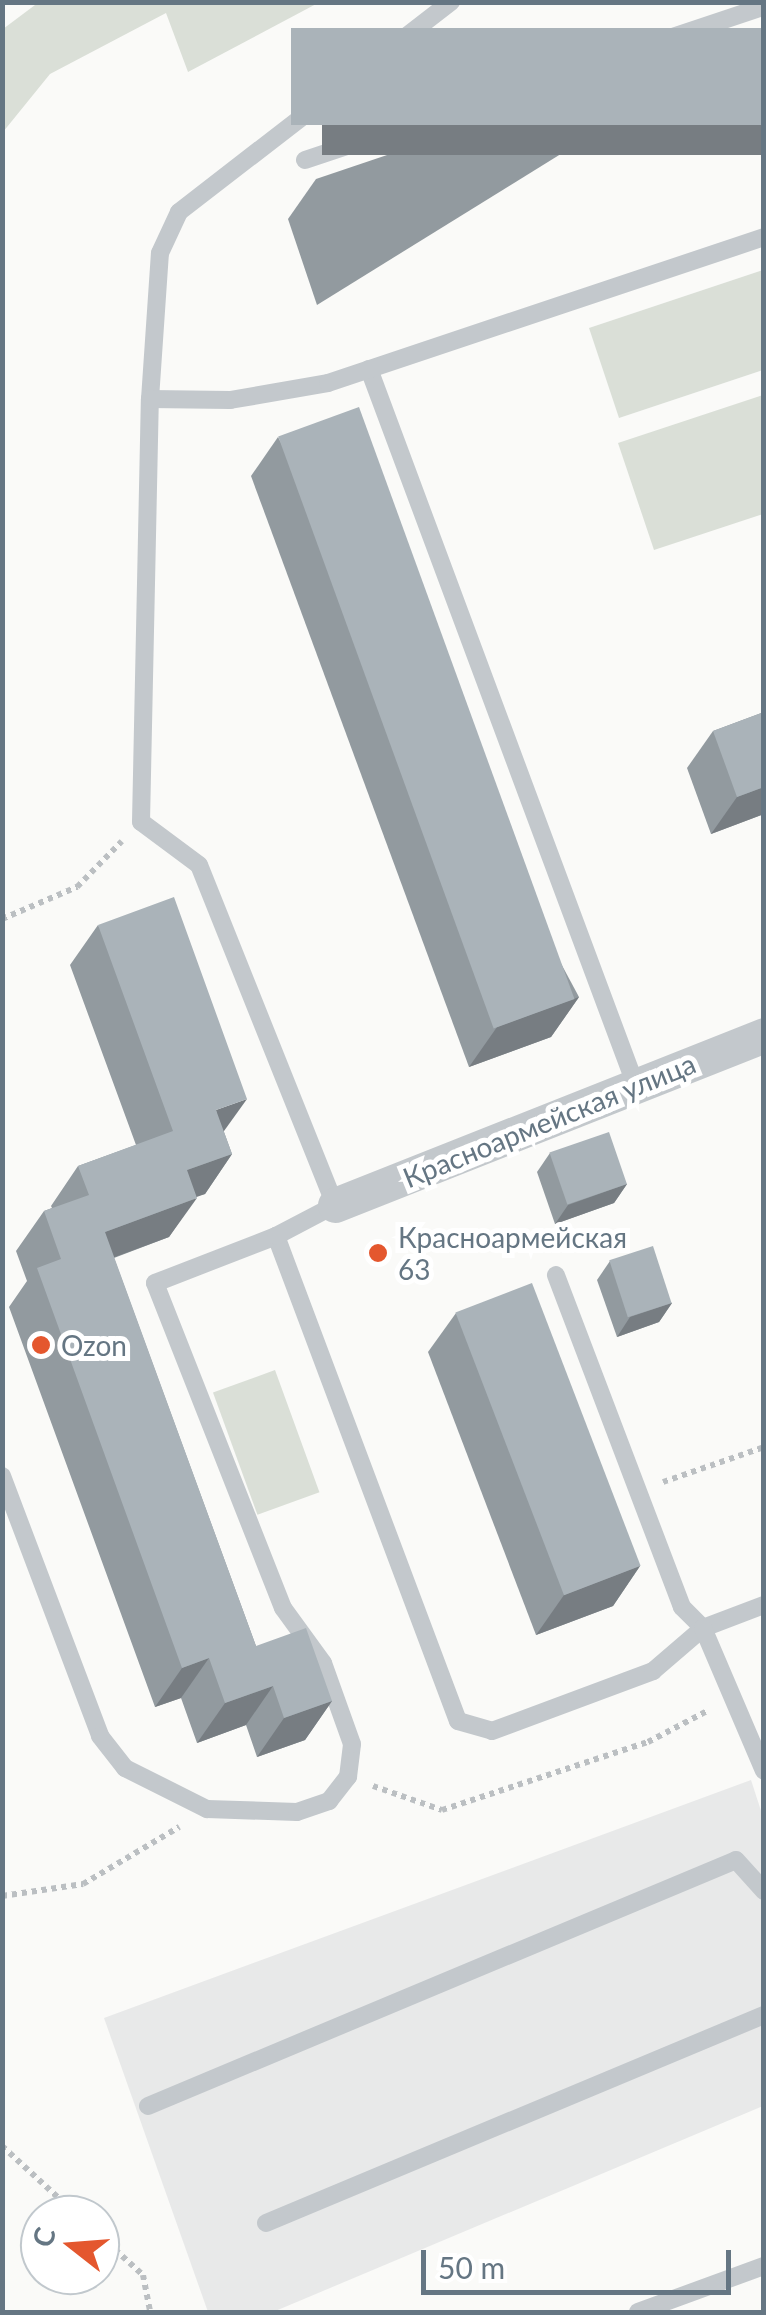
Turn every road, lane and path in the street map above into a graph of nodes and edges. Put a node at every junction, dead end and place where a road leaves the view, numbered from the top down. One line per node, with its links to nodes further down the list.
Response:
1 (451, 2): 6 (lane)
2 (764, 6): 3 (lane)
3 (305, 160)
4 (764, 237): 5 (lane)
5 (369, 369): 6 (lane); 10 (lane)
6 (150, 399): 7 (lane)
7 (140, 822): 8 (path); 11 (lane)
8 (2, 918)
9 (764, 1036): 10 (street, Красноармейская улица)
10 (636, 1086): 11 (street, Красноармейская улица)
11 (335, 1205): 12 (lane)
12 (276, 1236): 18 (lane); 21 (lane)
13 (556, 1275): 16 (lane)
14 (764, 1447): 16 (path)
15 (2, 1476): 22 (lane)
16 (638, 1491): 18 (lane)
17 (764, 1605): 18 (lane)
18 (703, 1628): 19 (lane)
19 (734, 1697): 20 (lane); 21 (path)
20 (764, 1771)
21 (348, 1777): 22 (lane)
22 (210, 1809): 24 (path)
23 (764, 1891): 26 (lane)
24 (2, 1896)
25 (764, 2015): 29 (lane)
26 (148, 2106)
27 (2, 2146): 28 (path)
28 (56, 2195)
29 (266, 2223)
30 (120, 2254): 32 (path)
31 (764, 2266): 33 (lane)
32 (150, 2312)
33 (638, 2312)

